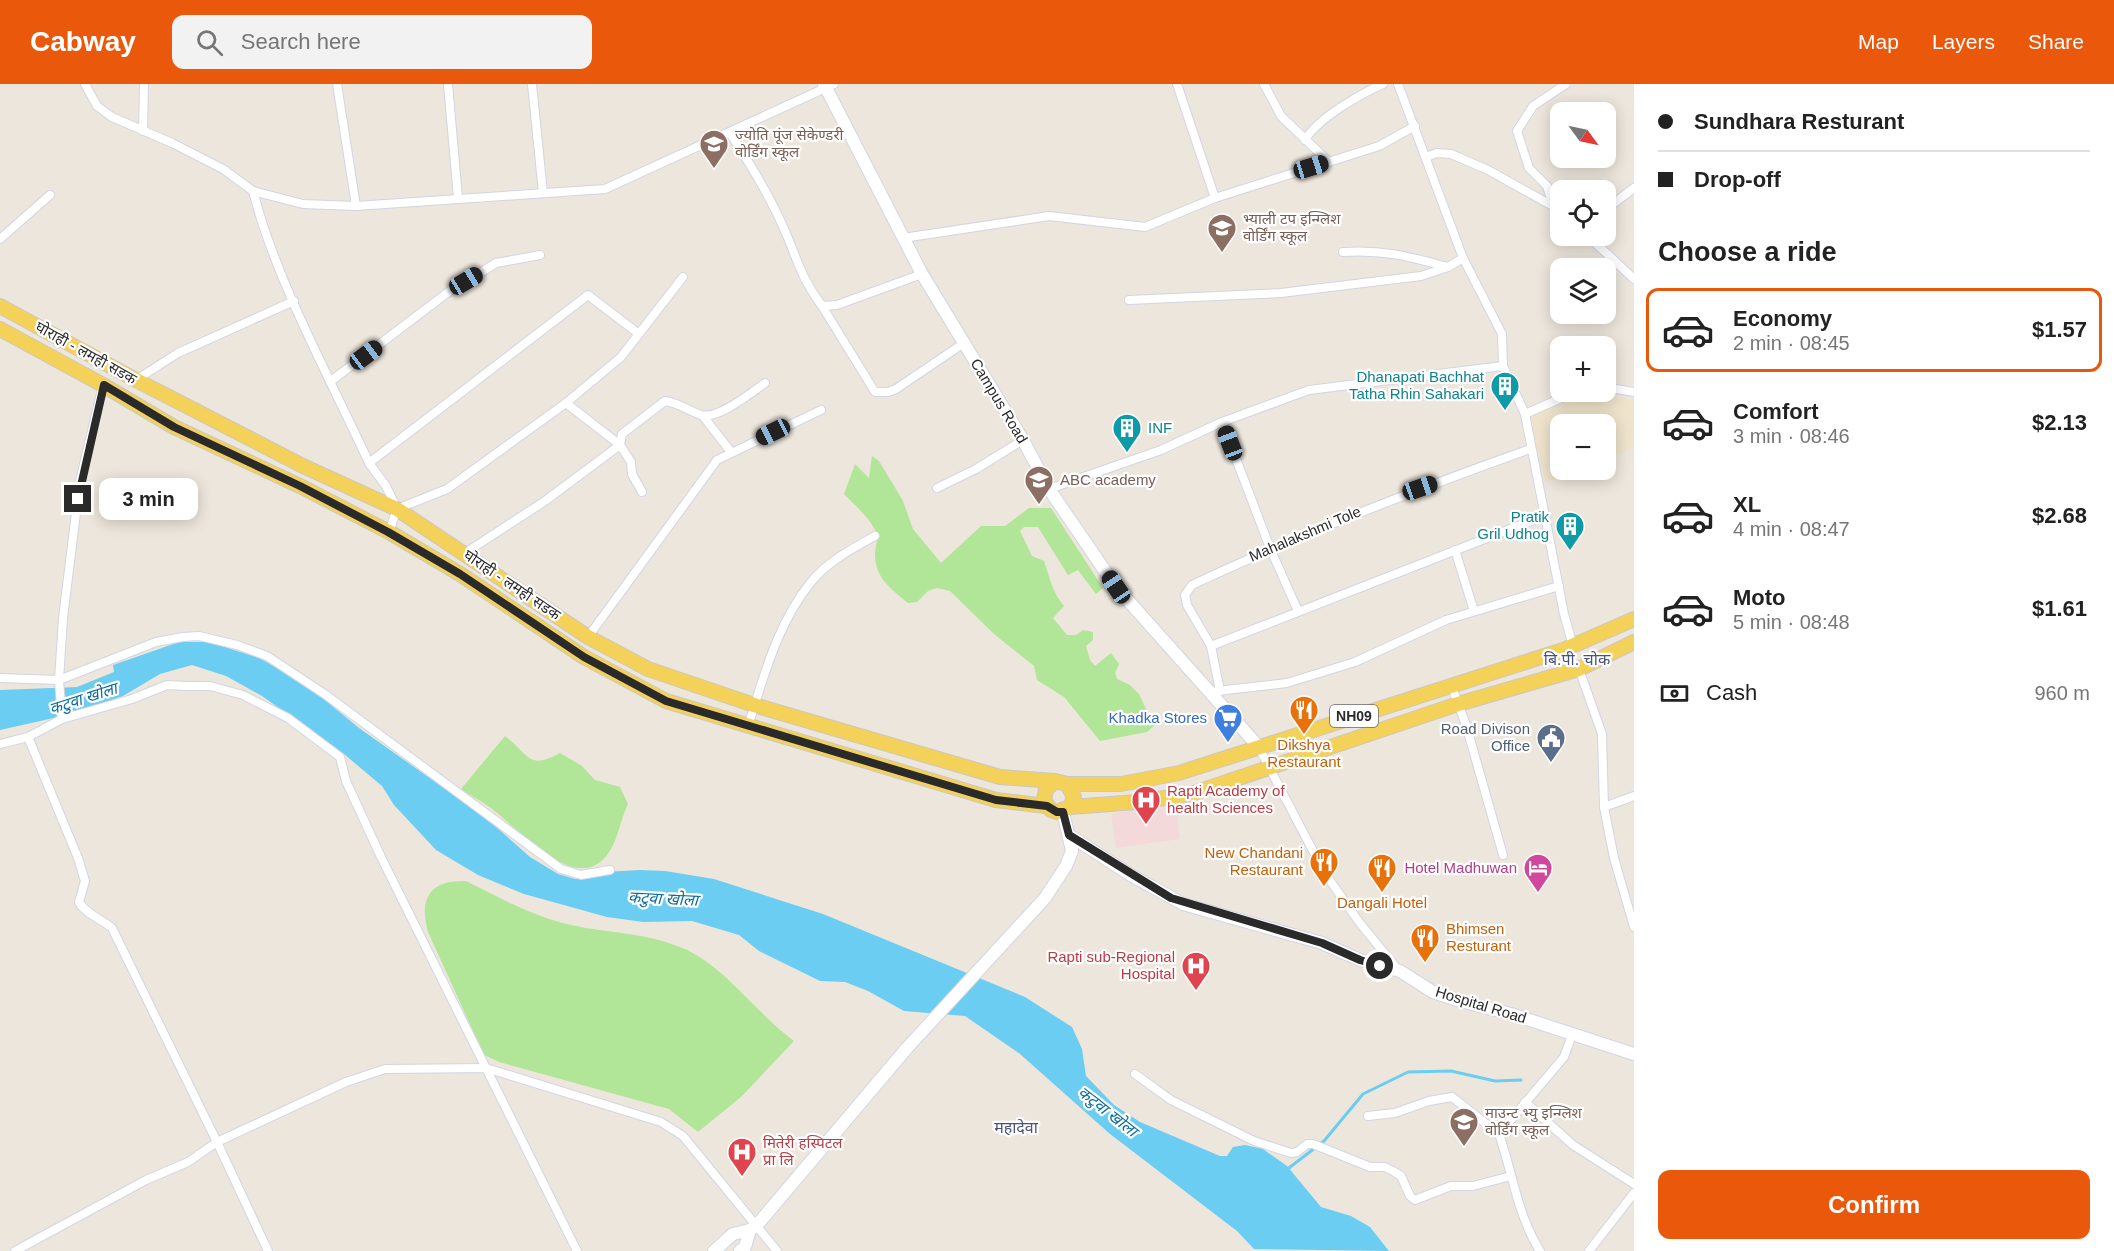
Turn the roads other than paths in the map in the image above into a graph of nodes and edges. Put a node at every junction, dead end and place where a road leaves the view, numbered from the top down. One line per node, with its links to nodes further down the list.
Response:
1 (85, 84): 13 (street)
2 (144, 84): 13 (street)
3 (338, 84): 27 (street)
4 (448, 84): 23 (street)
5 (532, 84): 20 (street)
6 (1177, 84): 24 (street)
7 (1264, 84): 15 (street)
8 (1383, 84): 15 (street)
9 (1398, 84): 12 (street)
10 (1566, 84): 21 (street)
11 (828, 85): 14 (street); 28 (street, Campus Road)
12 (1415, 126): 16 (street); 17 (street)
13 (143, 131): 19 (street)
14 (730, 133): 20 (street); 41 (street)
15 (1305, 140): 17 (street)
16 (1426, 156): 26 (street); 33 (street)
17 (1329, 162): 24 (street)
18 (1634, 188): 25 (street)
19 (254, 191): 27 (street); 39 (street)
20 (543, 193): 23 (street)
21 (1550, 193)
22 (50, 195): 29 (street)
23 (459, 198): 27 (street)
24 (1215, 198): 28 (street)
25 (1616, 202)
26 (1550, 205)
27 (356, 206)
28 (903, 238): 35 (street, Campus Road)
29 (0, 239)
30 (1599, 246): 37 (street)
31 (1343, 252): 34 (street)
32 (540, 255): 47 (street)
33 (1463, 258): 34 (street); 45 (street)
34 (1448, 267): 38 (street)
35 (922, 274): 41 (street); 44 (street, Campus Road)
36 (683, 278): 43 (street)
37 (1634, 279)
38 (1129, 300)
39 (294, 301): 46 (street); 47 (street)
40 (0, 306): 46 (main road, घोराही - लमही सडक)
41 (822, 306): 44 (street)
42 (0, 329): 49 (main road, घोराही - लमही सडक)
43 (639, 334): 53 (street); 62 (street)
44 (964, 343): 58 (street, Campus Road)
45 (1503, 366): 55 (street); 57 (street)
46 (136, 380): 66 (main road, घोराही - लमही सडक)
47 (332, 381): 62 (street)
48 (765, 383): 56 (street)
49 (104, 385): 68 (main road, घोराही - लमही सडक); 83 (street)
50 (1616, 389): 51 (street)
51 (1634, 392)
52 (1552, 402): 55 (street)
53 (566, 403): 59 (street); 66 (street)
54 (821, 410): 61 (street)
55 (1525, 414): 60 (street)
56 (703, 416): 59 (street); 61 (street)
57 (1222, 422): 64 (street); 70 (street)
58 (1023, 440): 63 (street); 64 (street, Campus Road)
59 (620, 445): 65 (street); 72 (street)
60 (1530, 449): 67 (street); 70 (street, Mahalakshmi Tole)
61 (731, 452): 77 (street)
62 (369, 463): 66 (street)
63 (937, 488)
64 (1049, 489): 86 (street, Campus Road)
65 (642, 492)
66 (397, 509): 68 (street); 72 (main road, घोराही - लमही सडक)
67 (1546, 514): 71 (street); 73 (street)
68 (388, 532): 90 (main road, घोराही - लमही सडक)
69 (875, 536): 88 (street)
70 (1270, 548): 74 (street); 79 (street, Mahalakshmi Tole)
71 (1455, 550): 74 (street); 75 (street)
72 (465, 552): 77 (main road, घोराही - लमही सडक)
73 (1559, 586): 75 (street); 80 (street)
74 (1298, 611): 79 (street)
75 (1474, 611): 85 (street)
76 (1634, 619): 80 (main road, NH09)
77 (588, 637): 88 (main road, घोराही - लमही सडक)
78 (1634, 642): 81 (main road, NH09)
79 (1211, 646): 85 (street, Mahalakshmi Tole)
80 (1572, 646): 81 (main road); 81 (main road); 84 (main road, NH09)
81 (1580, 668): 87 (main road, NH09); 98 (street)
82 (0, 678): 83 (street)
83 (59, 680): 89 (street); 102 (street)
84 (1452, 687): 87 (street); 93 (main road, NH09)
85 (1220, 691): 86 (street)
86 (1207, 693): 93 (street, Campus Road)
87 (1458, 704): 94 (main road, NH09); 101 (street)
88 (754, 705): 90 (street); 95 (main road, घोराही - लमही सडक)
89 (62, 719): 91 (street); 109 (street)
90 (748, 726): 97 (main road, घोराही - लमही सडक)
91 (27, 737): 92 (street); 114 (street)
92 (0, 744)
93 (1258, 746): 94 (street); 95 (main road, NH09)
94 (1268, 767): 99 (main road, NH09); 106 (street)
95 (1061, 783): 97 (main road); 99 (main road)
96 (1634, 796): 98 (street)
97 (1047, 806): 99 (main road)
98 (1604, 807): 104 (street)
99 (1067, 809): 100 (street)
100 (1069, 835): 106 (street, Hospital Road); 118 (street)
101 (1503, 855)
102 (610, 870)
103 (1634, 883): 104 (street)
104 (1623, 888): 105 (street)
105 (1634, 927)
106 (1400, 971): 107 (street, Hospital Road)
107 (1572, 1035): 108 (street, Hospital Road); 111 (street)
108 (1634, 1054)
109 (486, 1068): 114 (street); 118 (street); 121 (street)
110 (1135, 1074): 115 (street)
111 (1525, 1102): 113 (street); 116 (street)
112 (1368, 1116): 113 (street)
113 (1499, 1134): 115 (street)
114 (217, 1142): 119 (street); 120 (street)
115 (1511, 1176): 125 (street)
116 (1634, 1184)
117 (1634, 1193): 126 (street)
118 (754, 1227): 122 (street); 123 (street); 124 (street)
119 (15, 1251)
120 (268, 1251)
121 (577, 1251)
122 (714, 1251)
123 (740, 1251)
124 (777, 1251)
125 (1540, 1251)
126 (1589, 1251)

